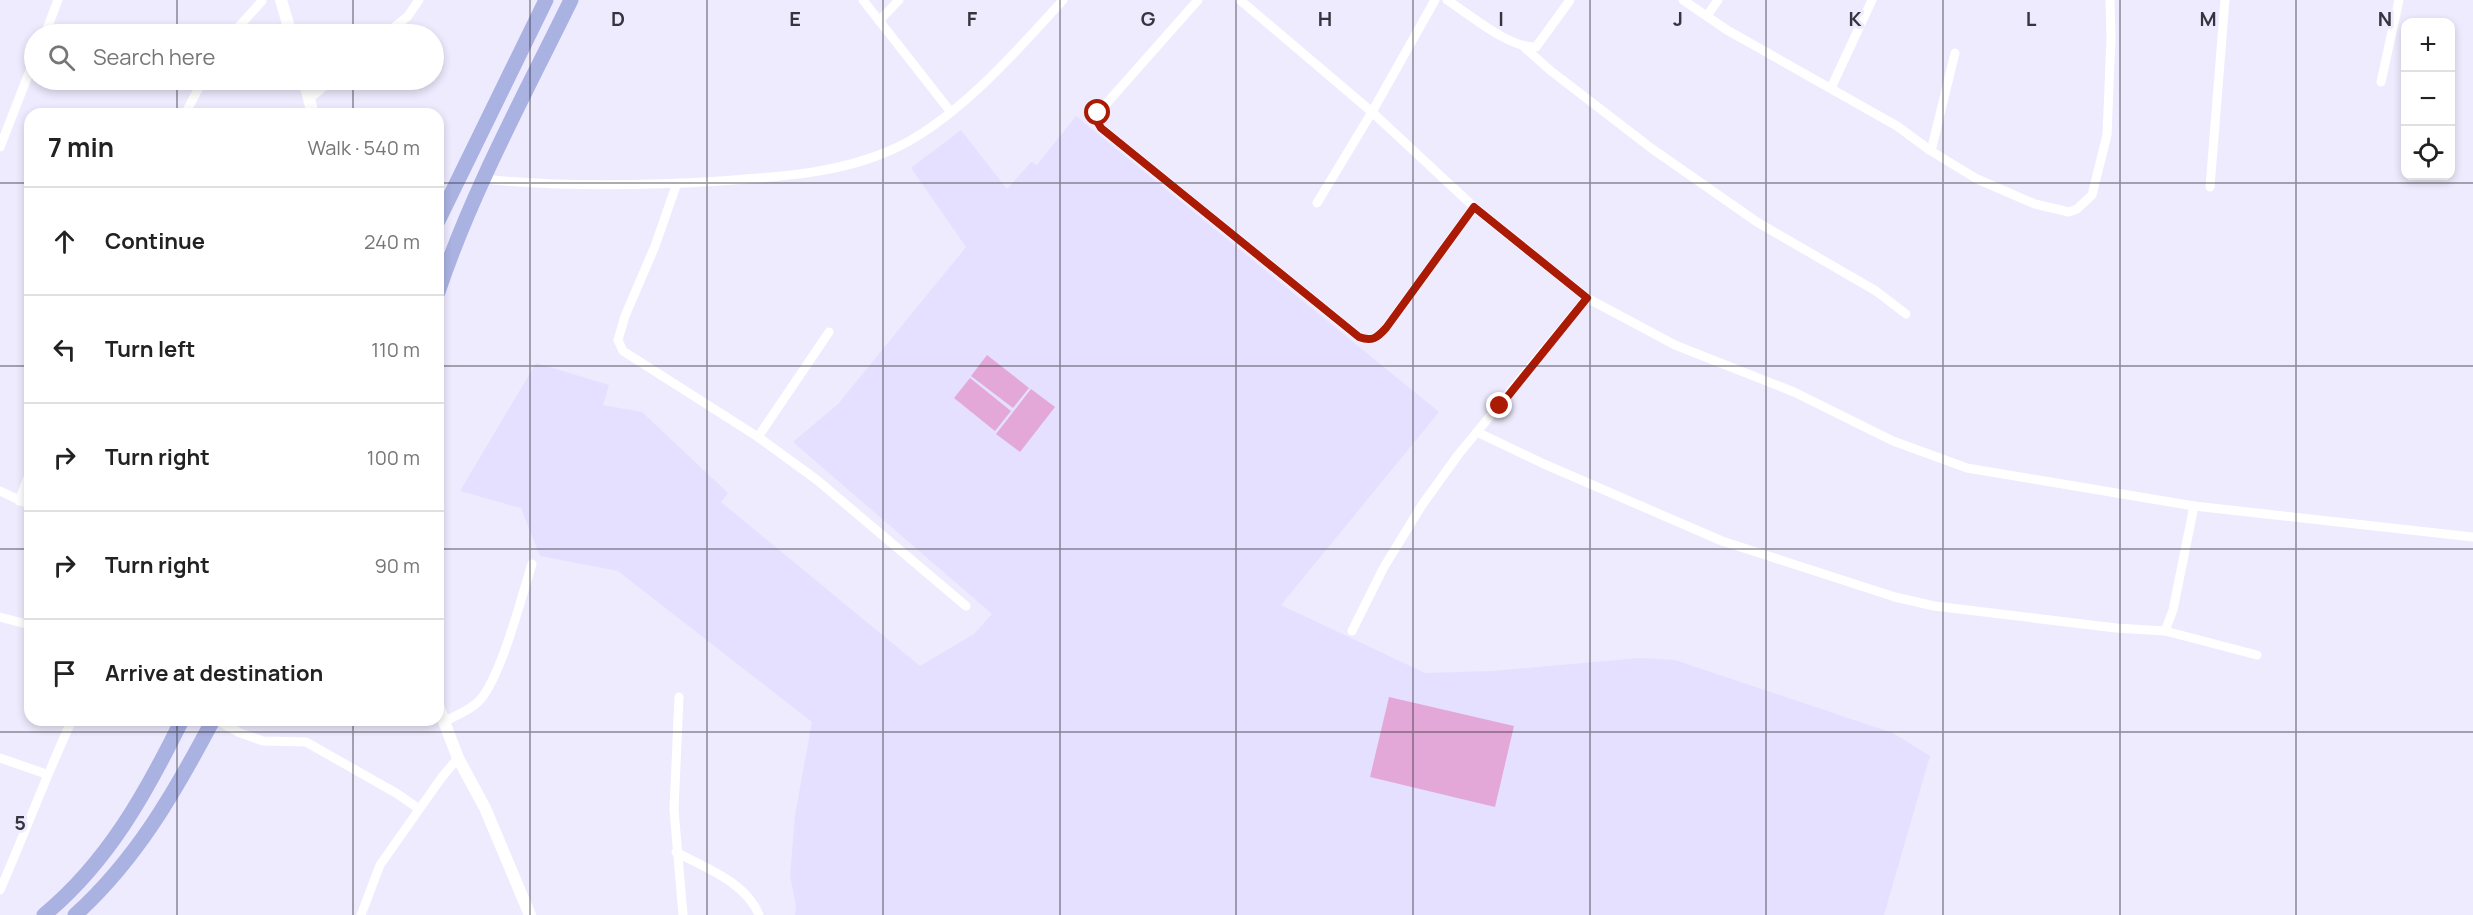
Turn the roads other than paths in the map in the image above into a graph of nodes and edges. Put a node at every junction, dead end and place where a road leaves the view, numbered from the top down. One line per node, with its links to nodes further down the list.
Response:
1 (58, 0): 23 (street)
2 (419, 0): 26 (street)
3 (546, 0): 47 (main road)
4 (571, 0): 42 (main road)
5 (863, 0): 22 (street)
6 (899, 0): 22 (street)
7 (1063, 0): 38 (street)
8 (1198, 0): 46 (street)
9 (1240, 0): 39 (street)
10 (1435, 0): 39 (street)
11 (1447, 0): 27 (street)
12 (1570, 0): 27 (street)
13 (1683, 0): 21 (street)
14 (1718, 0): 21 (street)
15 (1872, 0): 31 (street)
16 (2110, 0): 41 (street)
17 (2224, 0): 44 (street)
18 (2399, 0): 29 (street)
19 (262, 1): 24 (street)
20 (282, 1): 25 (street)
21 (1707, 16): 31 (street)
22 (879, 21): 38 (street)
23 (49, 24)
24 (241, 24)
25 (288, 24)
26 (398, 24)
27 (1526, 48): 50 (street)
28 (1955, 53): 41 (street)
29 (2381, 82)
30 (24, 86): 40 (street)
31 (1831, 88): 41 (street)
32 (198, 90): 36 (street)
33 (307, 90): 35 (street)
34 (320, 90): 35 (street)
35 (309, 99): 37 (street)
36 (188, 108)
37 (312, 108)
38 (950, 111): 43 (street)
39 (1372, 112): 45 (street); 46 (street)
40 (0, 147)
41 (1931, 151)
42 (483, 179): 43 (street); 48 (main road)
43 (677, 183): 53 (street)
44 (2210, 187)
45 (1317, 203)
46 (1474, 207): 49 (street)
47 (444, 209)
48 (444, 273)
49 (1587, 298): 52 (street); 58 (street)
50 (1906, 314)
51 (829, 332): 53 (street)
52 (1478, 432): 64 (street); 65 (street)
53 (758, 437): 61 (street)
54 (24, 488): 56 (street)
55 (0, 491): 56 (street)
56 (19, 501): 57 (street)
57 (24, 503)
58 (2194, 506): 59 (street); 65 (street)
59 (2473, 537)
60 (532, 564): 68 (street)
61 (966, 606)
62 (0, 617): 63 (street)
63 (24, 623)
64 (1352, 631)
65 (2165, 631): 66 (street)
66 (2257, 655)
67 (679, 697): 80 (street)
68 (444, 722)
69 (444, 724): 77 (street)
70 (69, 726): 78 (street)
71 (179, 726): 74 (main road)
72 (212, 726): 75 (main road)
73 (227, 726): 79 (street)
74 (171, 743): 75 (main road); 82 (main road)
75 (194, 756): 83 (main road)
76 (0, 758): 78 (street)
77 (458, 758): 79 (street); 85 (street)
78 (46, 774): 81 (street)
79 (419, 809): 84 (street)
80 (676, 852): 86 (street); 87 (street)
81 (0, 890)
82 (44, 915)
83 (75, 915)
84 (361, 915)
85 (530, 915)
86 (683, 915)
87 (759, 915)

